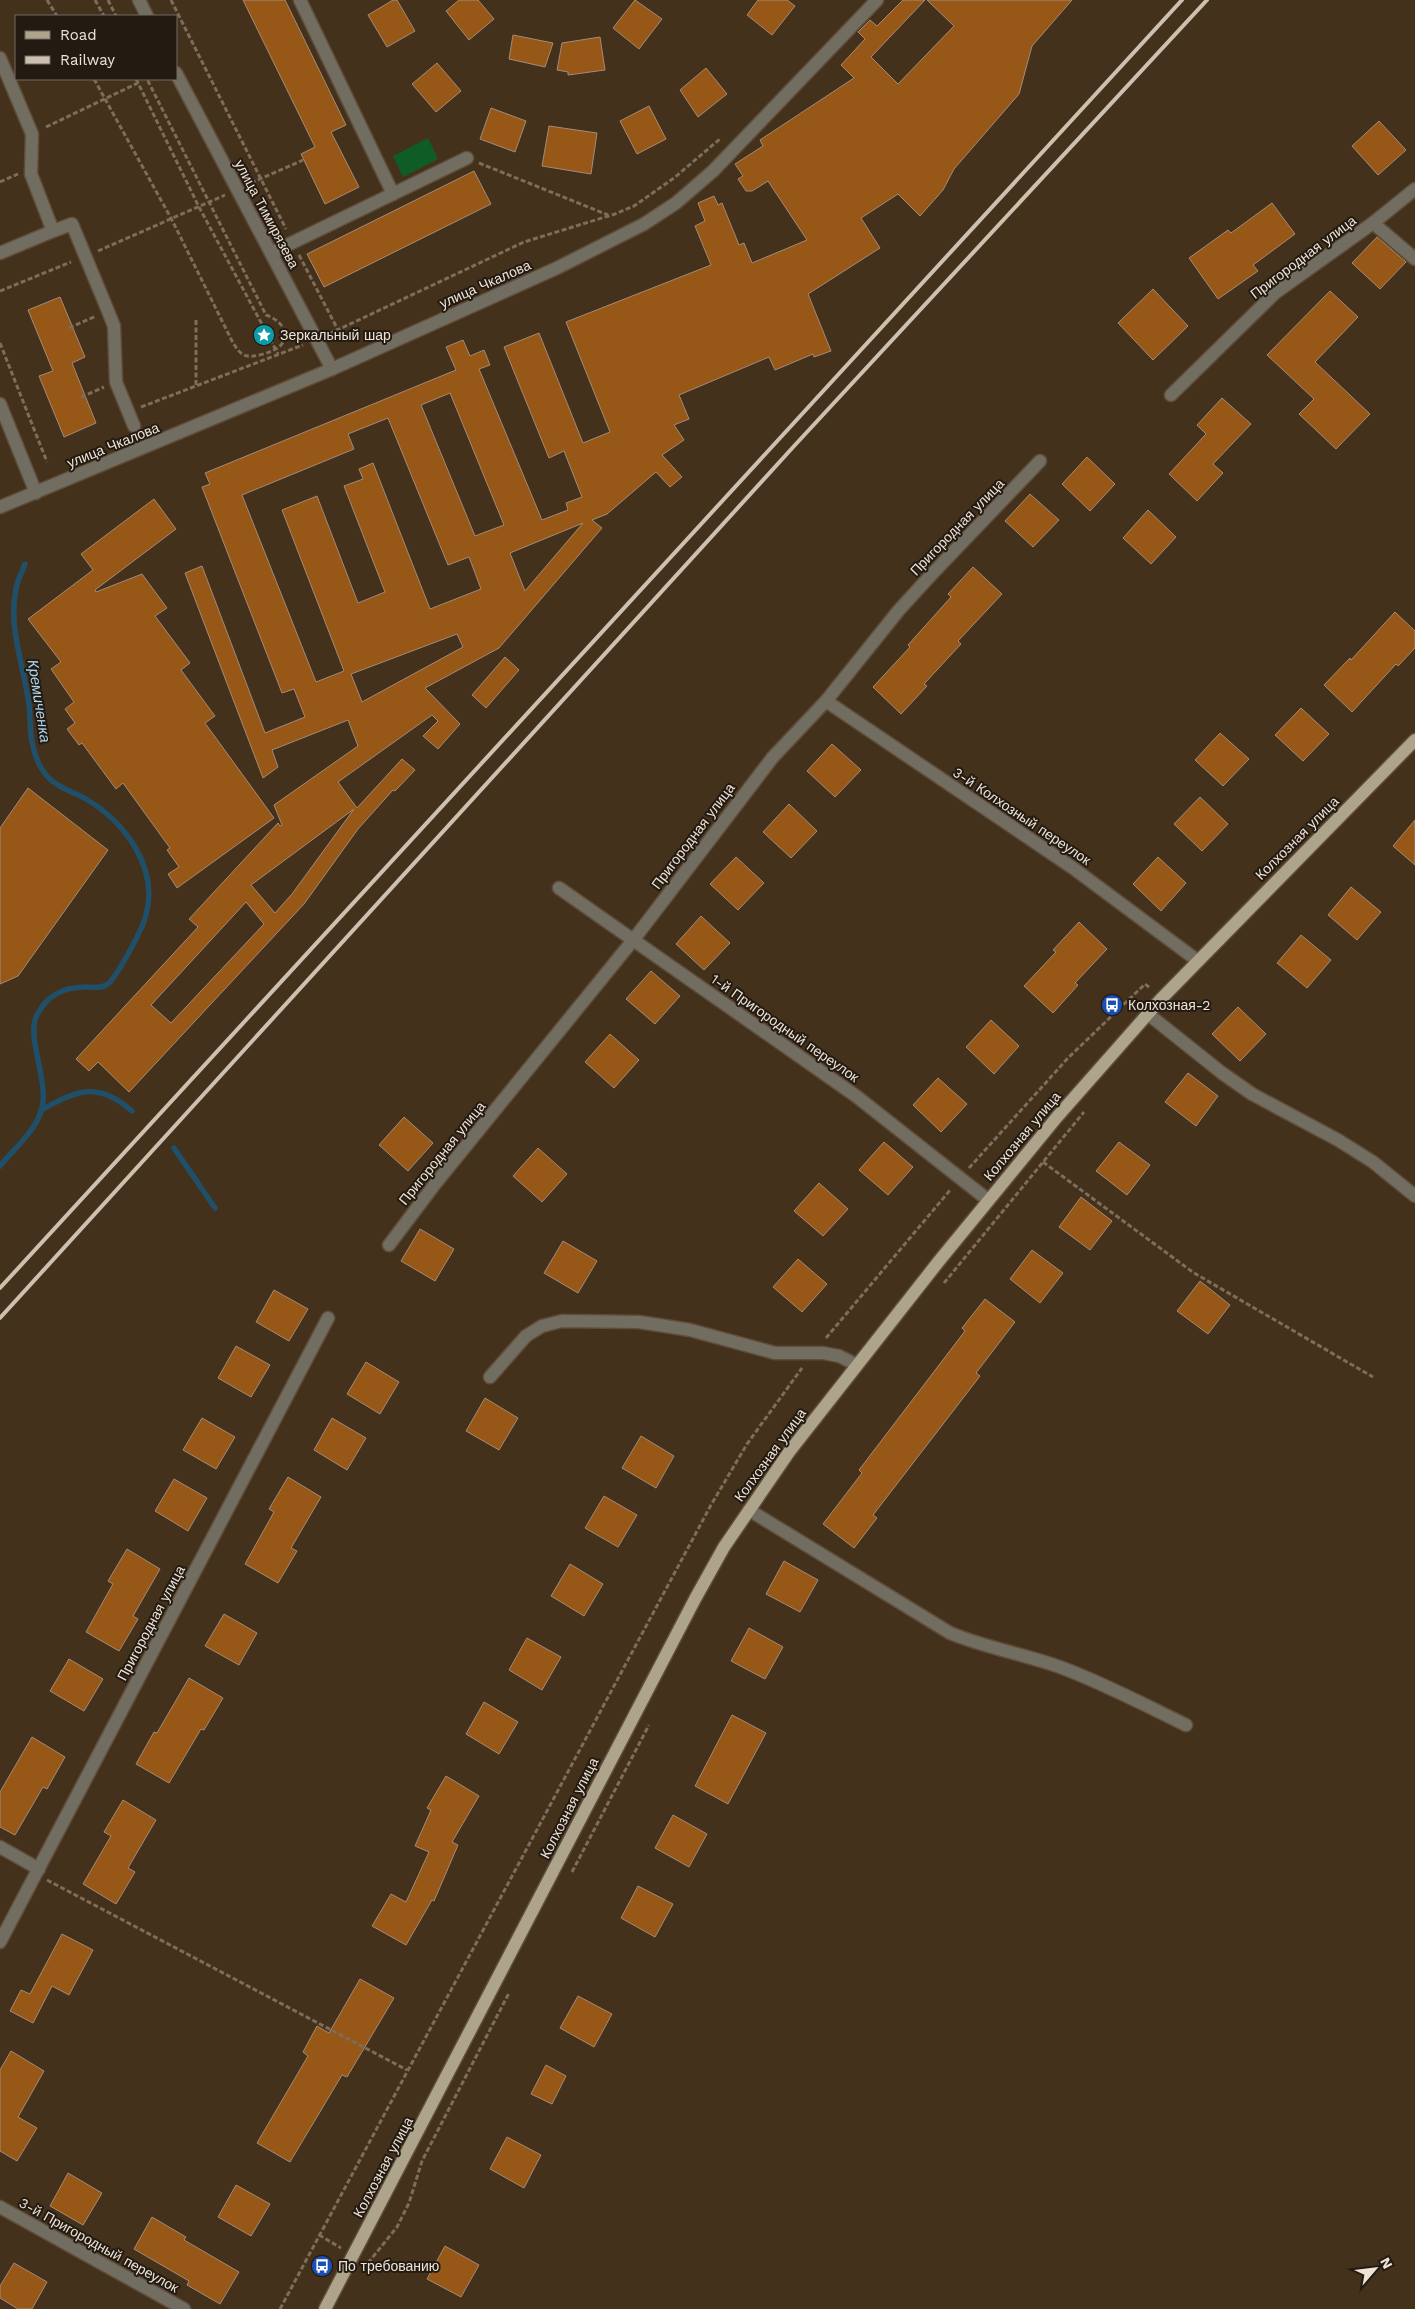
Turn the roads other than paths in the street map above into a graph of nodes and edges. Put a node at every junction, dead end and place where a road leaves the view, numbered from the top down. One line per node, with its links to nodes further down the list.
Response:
1 (138, 0): 6 (street)
2 (300, 0): 11 (street)
3 (858, 0): 5 (street)
4 (878, 0): 5 (street, улица Чкалова)
5 (867, 10): 17 (street, улица Чкалова)
6 (146, 15)
7 (0, 58): 13 (street)
8 (178, 77): 14 (street, улица Тимирязева)
9 (467, 158): 11 (street)
10 (1415, 189): 12 (street, Пригородная улица)
11 (393, 194): 14 (street)
12 (1373, 223): 16 (street); 18 (street, Пригородная улица)
13 (53, 231): 15 (street); 20 (street)
14 (271, 252): 17 (street, улица Тимирязева)
15 (0, 253)
16 (1415, 259)
17 (332, 369): 22 (street, улица Чкалова)
18 (1171, 395)
19 (0, 404): 22 (street)
20 (134, 426)
21 (1040, 461): 24 (street, Пригородная улица)
22 (36, 493): 23 (street, улица Чкалова)
23 (0, 507)
24 (826, 701): 27 (street, Пригородная улица); 28 (street, 3-й Колхозный переулок)
25 (1415, 740): 28 (main road, Колхозная улица)
26 (559, 888): 27 (street, 1-й Пригородный переулок)
27 (634, 939): 31 (street, 1-й Пригородный переулок); 32 (street, Пригородная улица)
28 (1198, 961): 29 (main road, Колхозная улица)
29 (1148, 1014): 30 (street); 31 (main road, Колхозная улица)
30 (1415, 1196)
31 (988, 1200): 34 (main road, Колхозная улица)
32 (389, 1245)
33 (328, 1318): 39 (street, Пригородная улица)
34 (857, 1365): 35 (street); 36 (main road, Колхозная улица)
35 (490, 1377)
36 (749, 1510): 37 (street); 43 (main road, Колхозная улица)
37 (1186, 1725)
38 (0, 1847): 39 (street)
39 (37, 1872): 40 (street, Пригородная улица)
40 (0, 1942)
41 (0, 2207): 42 (street, 3-й Пригородный переулок)
42 (184, 2309)
43 (325, 2309)

